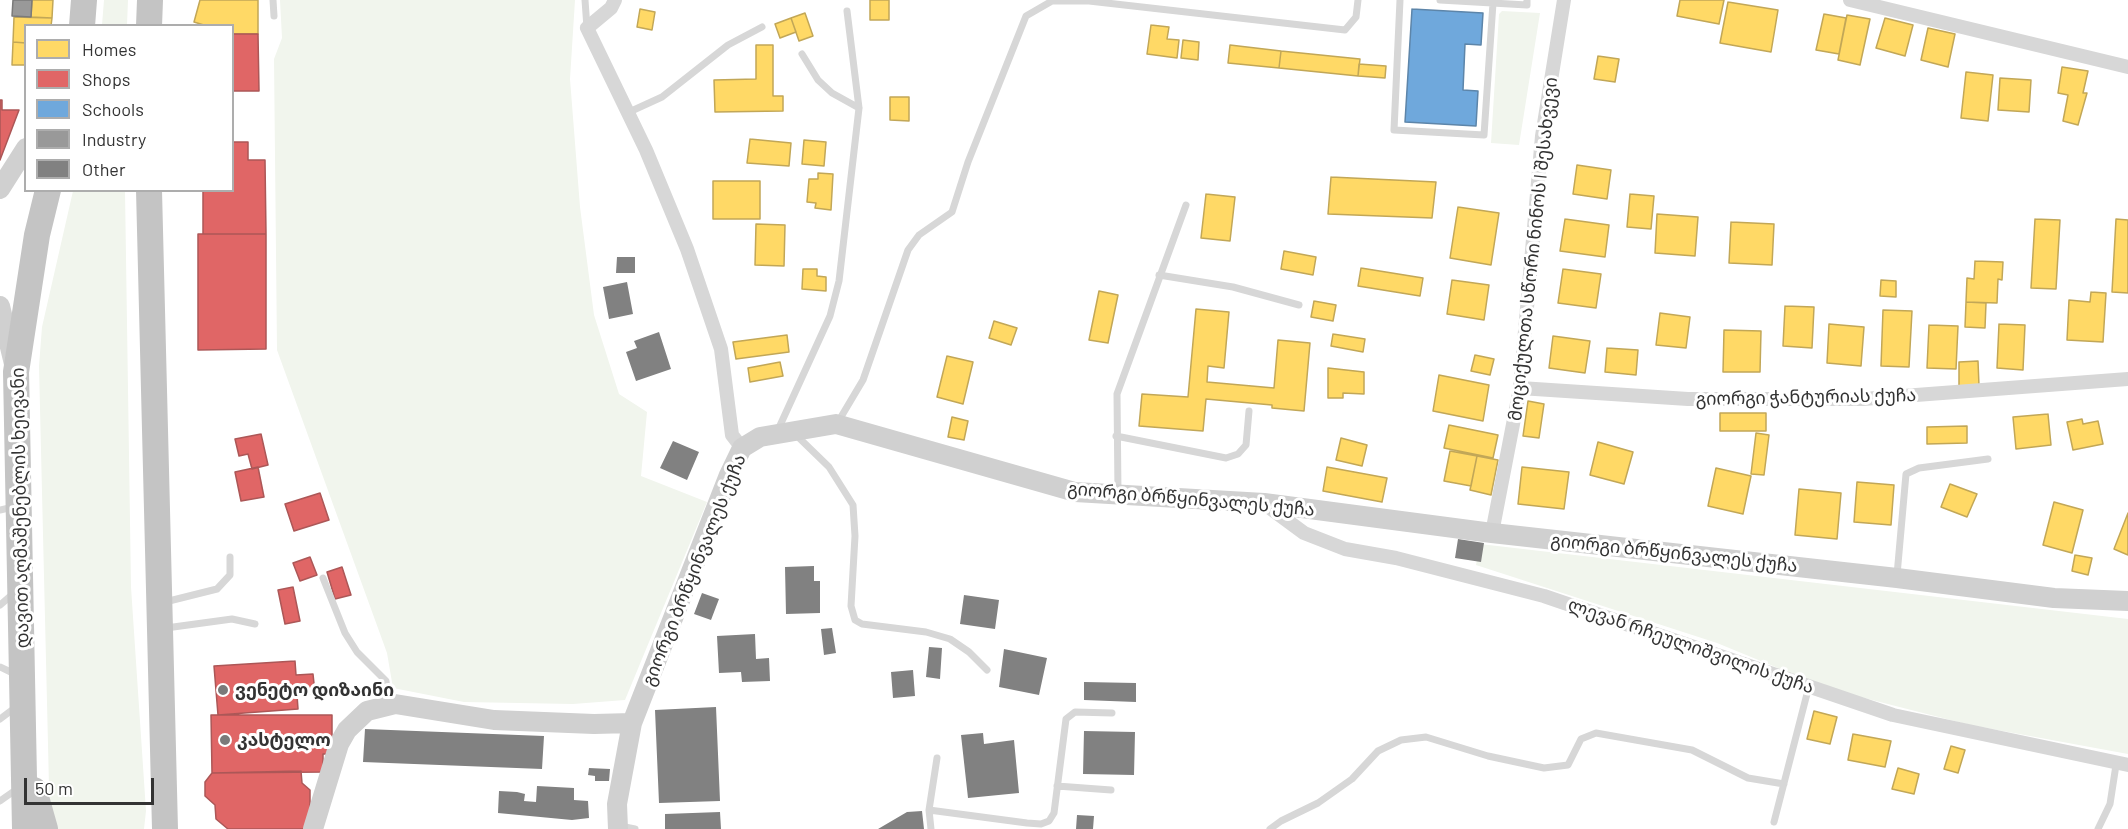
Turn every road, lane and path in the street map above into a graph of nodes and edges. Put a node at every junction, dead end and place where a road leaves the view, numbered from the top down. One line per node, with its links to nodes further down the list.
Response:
1 (84, 0): 15 (highway)
2 (150, 0): 16 (highway)
3 (273, 0): 14 (lane)
4 (585, 0): 18 (lane)
5 (615, 0): 18 (street)
6 (1358, 0): 35 (lane)
7 (1400, 0): 12 (lane)
8 (1440, 0): 12 (lane)
9 (1527, 0): 12 (lane)
10 (1564, 0): 33 (street, მოციქულთა სწორი ნინოს I შესახვევი)
11 (1850, 0): 20 (street)
12 (1493, 3)
13 (848, 11): 21 (lane)
14 (274, 16)
15 (82, 24)
16 (149, 24)
17 (762, 27): 22 (lane)
18 (587, 28): 22 (street)
19 (802, 54): 21 (lane)
20 (2128, 67)
21 (859, 108): 36 (lane)
22 (627, 113): 38 (street)
23 (24, 151): 24 (street)
24 (0, 189)
25 (48, 192): 31 (highway, დავით აღმაშენებლის ხეივანი)
26 (149, 192): 49 (highway)
27 (1186, 205): 28 (lane)
28 (1160, 276): 29 (lane); 37 (lane)
29 (1299, 305)
30 (0, 306): 31 (street)
31 (16, 372): 42 (highway, დავით აღმაშენებლის ხეივანი)
32 (2128, 379): 33 (street, გიორგი ჭანტურიას ქუჩა)
33 (1520, 388): 43 (street, მოციქულთა სწორი ნინოს I შესახვევი)
34 (1250, 411): 37 (lane)
35 (836, 424): 36 (street, გიორგი ბრწყინვალეს ქუჩა); 40 (street, გიორგი ბრწყინვალეს ქუჩა)
36 (784, 433): 38 (street, გიორგი ბრწყინვალეს ქუჩა); 53 (lane)
37 (1116, 436): 40 (lane)
38 (742, 448): 59 (street, გიორგი ბრწყინვალეს ქუჩა)
39 (1988, 459): 46 (lane)
40 (1118, 496): 41 (street, გიორგი ბრწყინვალეს ქუჩა)
41 (1264, 503): 43 (street, გიორგი ბრწყინვალეს ქუჩა); 55 (street, ლევან რჩეულიშვილის ქუჩა)
42 (9, 508): 47 (highway, დავით აღმაშენებლის ხეივანი)
43 (1492, 533): 46 (street, გიორგი ბრწყინვალეს ქუჩა)
44 (230, 557): 49 (lane)
45 (323, 578): 56 (lane)
46 (1897, 578): 48 (street, გიორგი ბრწყინვალეს ქუჩა)
47 (20, 587): 50 (lane); 54 (highway, დავით აღმაშენებლის ხეივანი)
48 (2128, 601)
49 (160, 603): 52 (highway)
50 (0, 605)
51 (255, 624): 52 (lane)
52 (160, 629): 70 (highway)
53 (987, 670)
54 (15, 683): 58 (lane); 60 (highway, დავით აღმაშენებლის ხეივანი)
55 (1809, 686): 62 (street, ლევან რჩეულიშვილის ქუჩა); 64 (lane)
56 (388, 706): 59 (street); 74 (street)
57 (1113, 713): 65 (lane)
58 (0, 719)
59 (632, 723): 71 (street, გიორგი ბრწყინვალეს ქუჩა)
60 (25, 758): 63 (highway, დავით აღმაშენებლის ხეივანი); 73 (highway)
61 (938, 758): 68 (lane)
62 (2122, 765): 77 (lane)
63 (24, 784): 67 (lane); 72 (highway, დავით აღმაშენებლის ხეივანი)
64 (1784, 784): 69 (lane); 76 (lane)
65 (1058, 786): 66 (lane); 68 (lane)
66 (1111, 790)
67 (0, 801)
68 (929, 810): 75 (lane)
69 (1774, 822)
70 (165, 827)
71 (623, 828)
72 (25, 829)
73 (45, 829)
74 (313, 829)
75 (931, 829)
76 (1270, 829)
77 (2098, 829)

